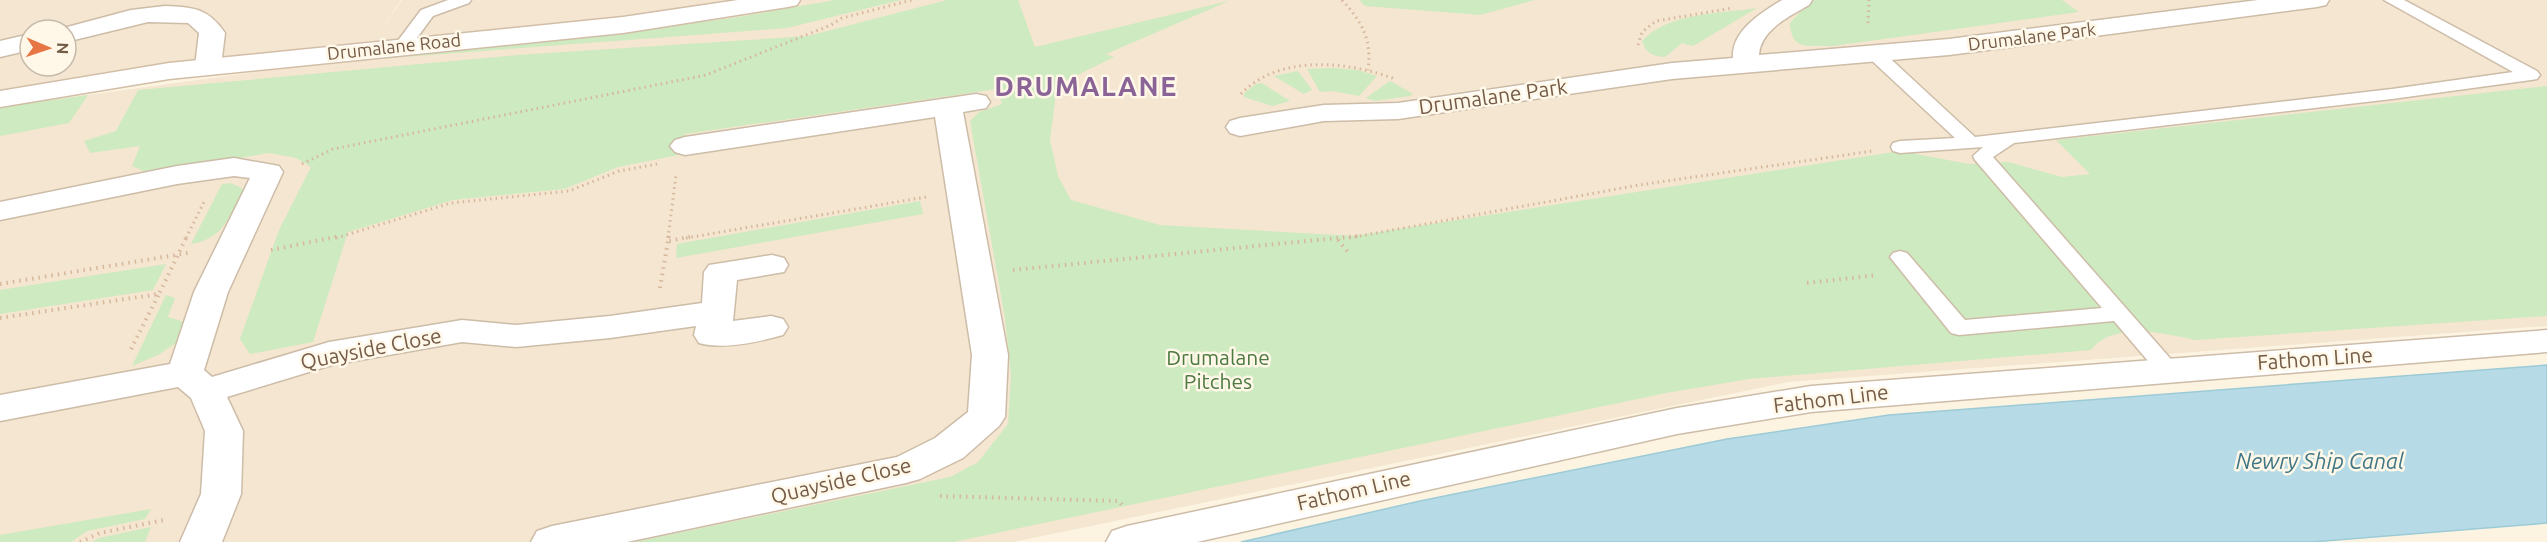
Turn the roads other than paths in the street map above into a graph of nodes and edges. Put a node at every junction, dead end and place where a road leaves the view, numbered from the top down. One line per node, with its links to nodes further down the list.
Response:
1 (464, 0): 8 (lane)
2 (788, 0): 8 (street, Drumalane Road)
3 (2317, 0): 10 (street, Drumalane Park)
4 (2392, 0): 15 (lane)
5 (1796, 3): 11 (street)
6 (78, 31): 12 (street)
7 (18, 45): 9 (street)
8 (402, 46): 12 (street, Drumalane Road)
9 (0, 49)
10 (1875, 54): 11 (street, Drumalane Park); 16 (lane)
11 (1747, 63): 14 (street, Drumalane Park)
12 (208, 66): 13 (street, Drumalane Road)
13 (0, 99)
14 (1240, 127)
15 (2011, 138): 16 (lane); 23 (lane)
16 (1971, 143): 17 (lane)
17 (1900, 147)
18 (682, 153): 31 (street, Quayside Close)
19 (0, 210): 27 (street)
20 (1900, 257): 23 (lane)
21 (772, 265): 22 (street)
22 (717, 312): 24 (street); 27 (street, Quayside Close)
23 (2117, 314): 26 (lane)
24 (771, 327)
25 (2547, 341): 26 (street, Fathom Line)
26 (2168, 370): 29 (street, Fathom Line)
27 (195, 382): 28 (street, Quayside Close); 30 (street)
28 (0, 408)
29 (1126, 528)
30 (201, 542)
31 (552, 542)

